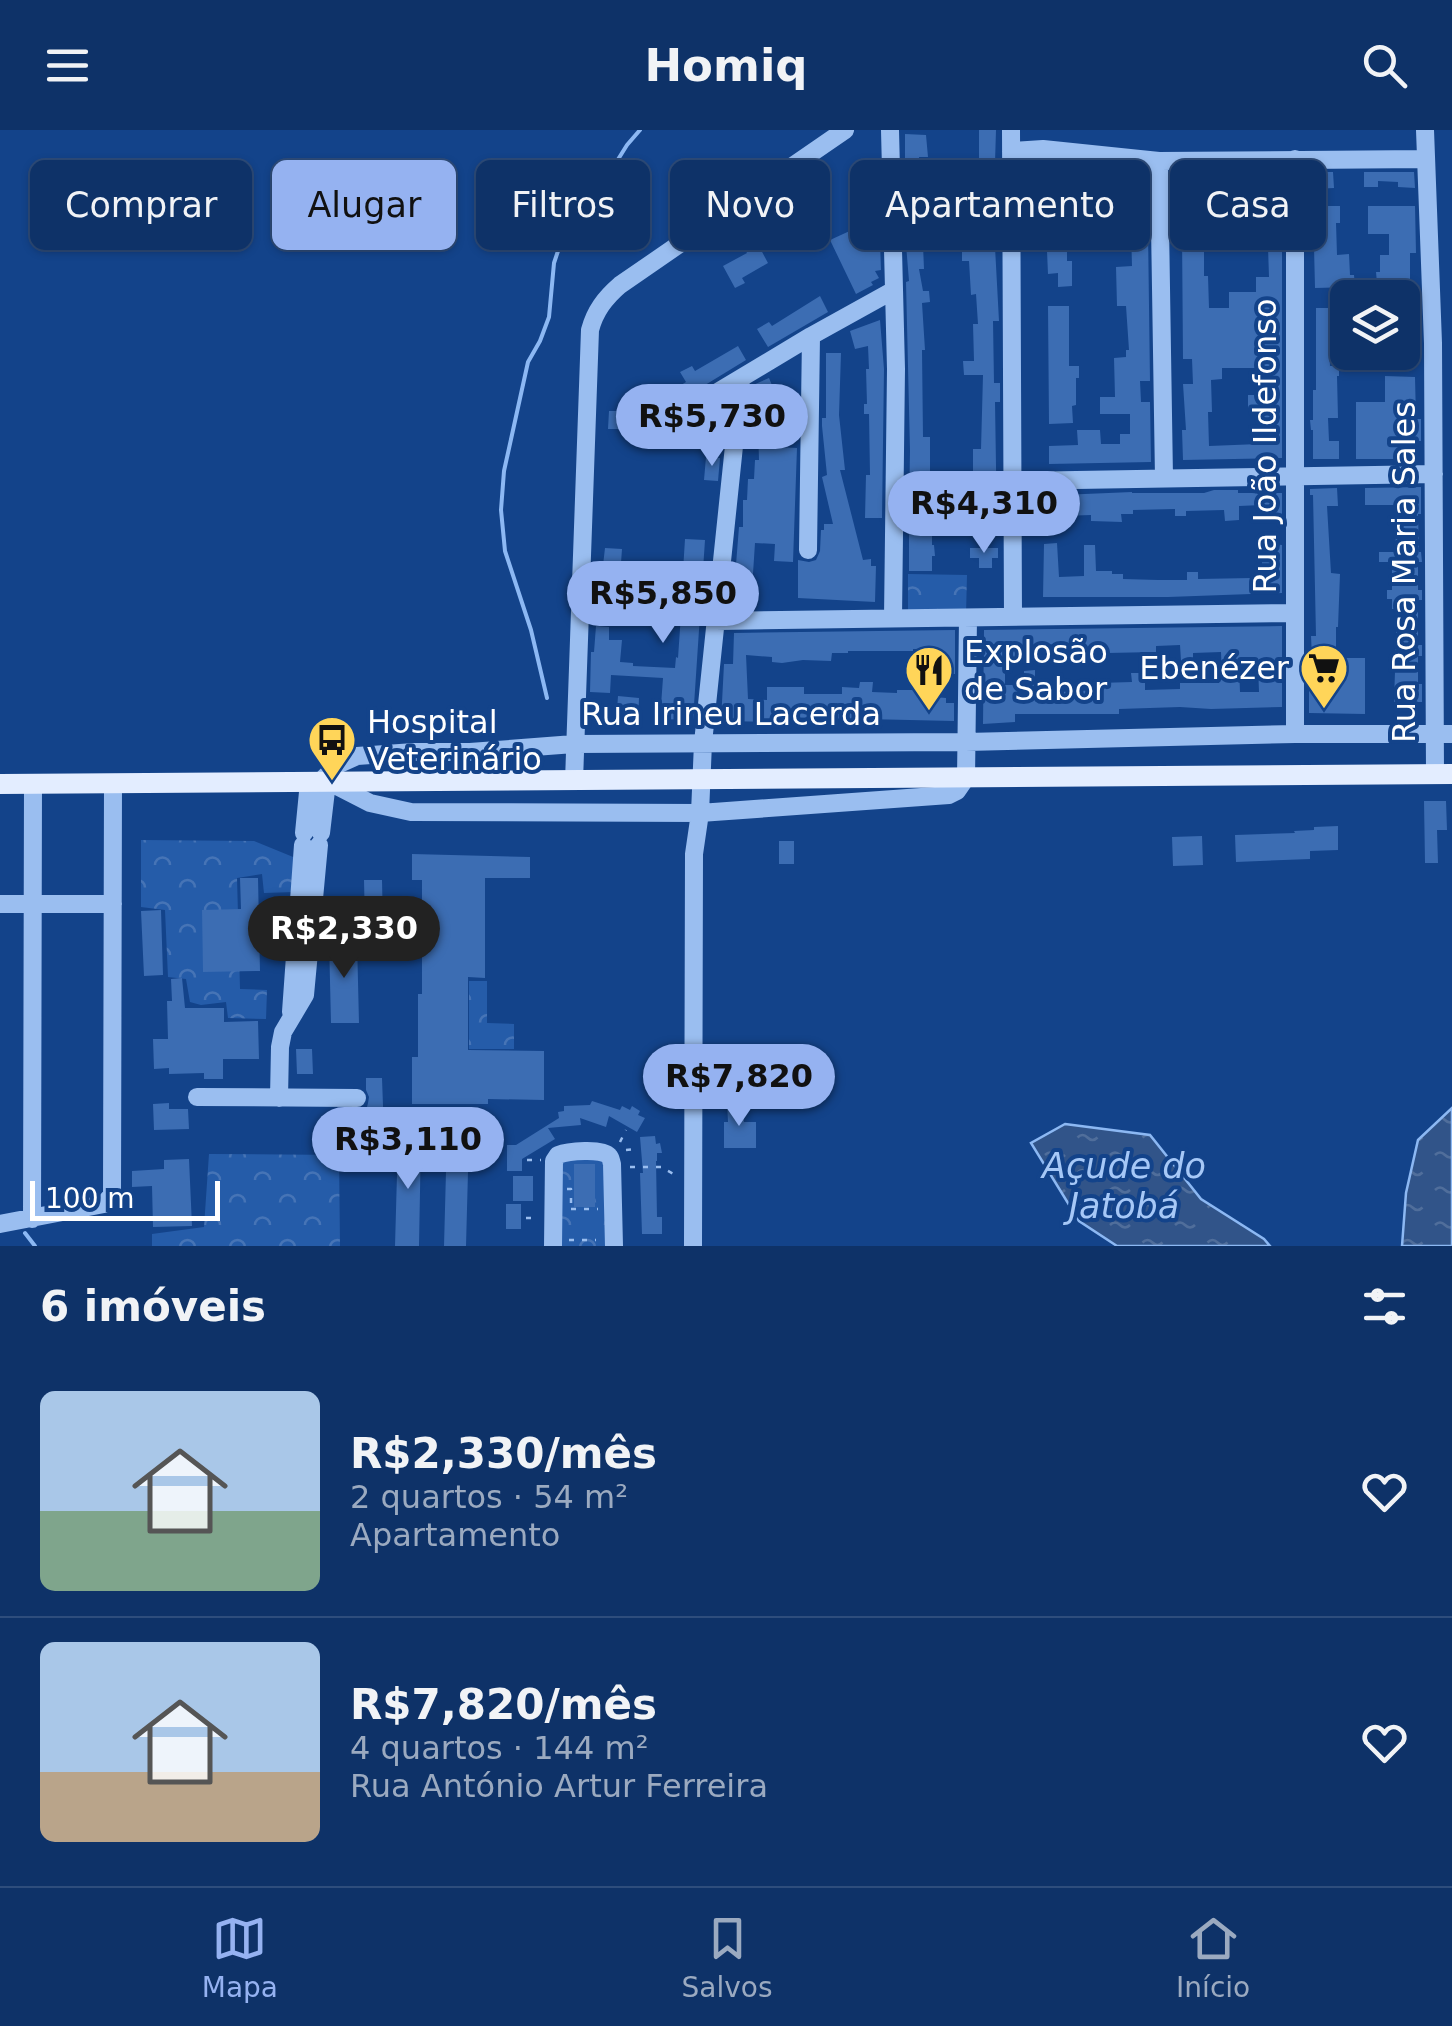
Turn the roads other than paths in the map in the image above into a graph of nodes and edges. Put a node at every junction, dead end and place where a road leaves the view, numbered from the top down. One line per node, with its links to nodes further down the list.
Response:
1 (846, 130): 29 (street)
2 (890, 130): 9 (street)
3 (1011, 130): 5 (street)
4 (1425, 130): 6 (street, Rua Rosa Maria Sales)
5 (1011, 150): 8 (street); 17 (street)
6 (1426, 158): 7 (street); 11 (street, Rua Rosa Maria Sales)
7 (1295, 159): 8 (street); 15 (street, Rua João Ildefonso)
8 (1159, 161): 16 (street)
9 (894, 290): 10 (street); 22 (street)
10 (811, 336): 12 (street); 18 (street)
11 (1443, 342): 14 (street, Rua Rosa Maria Sales)
12 (741, 379): 13 (street); 24 (street)
13 (676, 417)
14 (1434, 474): 15 (street); 20 (street, Rua Rosa Maria Sales)
15 (1295, 476): 16 (street); 19 (street, Rua João Ildefonso)
16 (1164, 478): 17 (street)
17 (1014, 481): 21 (street)
18 (808, 550)
19 (1294, 613): 21 (street); 25 (street, Rua João Ildefonso)
20 (1443, 614): 26 (street, Rua Rosa Maria Sales)
21 (1013, 617): 23 (street)
22 (893, 618): 23 (street); 24 (street)
23 (968, 618): 27 (street)
24 (716, 621): 28 (street)
25 (1295, 734): 26 (street, Rua Irineu Lacerda); 27 (street, Rua Irineu Lacerda)
26 (1444, 735): 30 (street, Rua Rosa Maria Sales)
27 (966, 742): 28 (street, Rua Irineu Lacerda); 31 (street)
28 (702, 743): 29 (street, Rua Irineu Lacerda); 32 (street)
29 (574, 744): 33 (street); 34 (street, Rua Irineu Lacerda)
30 (1444, 774): 31 (main road, Rua Irineu Lacerda)
31 (966, 778): 32 (main road, Rua Irineu Lacerda); 38 (street)
32 (701, 780): 33 (main road, Rua Irineu Lacerda); 38 (street)
33 (573, 781): 34 (main road, Rua Irineu Lacerda)
34 (321, 782): 37 (main road, Rua Irineu Lacerda); 38 (street); 43 (street)
35 (0, 784): 36 (main road, Rua Irineu Lacerda)
36 (33, 784): 37 (main road, Rua Irineu Lacerda); 39 (street)
37 (114, 784): 41 (street)
38 (700, 813): 49 (street)
39 (32, 903): 40 (street); 41 (street); 45 (street)
40 (0, 904)
41 (113, 904): 45 (street)
42 (196, 1097): 43 (street)
43 (279, 1098): 44 (street)
44 (357, 1098)
45 (32, 1218): 46 (street)
46 (0, 1224)
47 (553, 1243): 48 (street)
48 (614, 1243)
49 (693, 1246)

